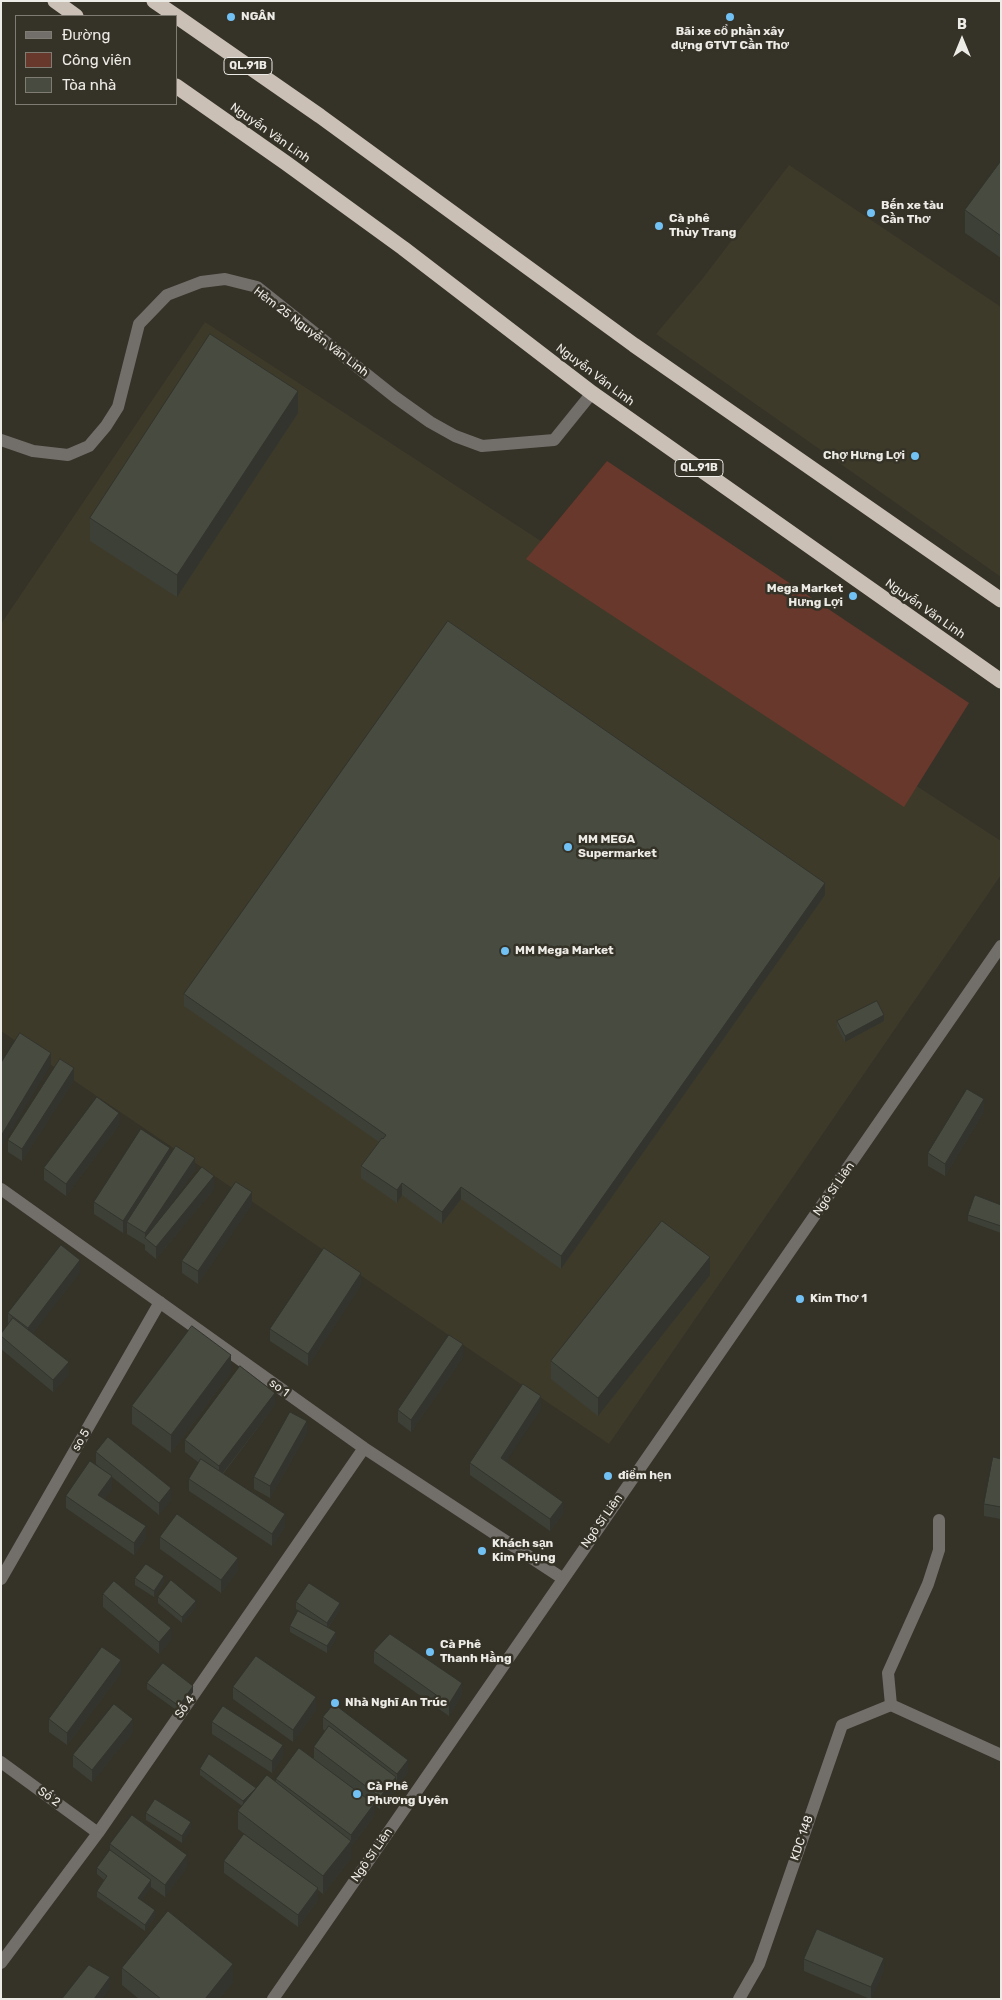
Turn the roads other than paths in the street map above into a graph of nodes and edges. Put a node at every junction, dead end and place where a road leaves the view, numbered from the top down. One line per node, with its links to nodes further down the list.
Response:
1 (55, 1): 3 (highway)
2 (154, 1): 4 (highway, QL.91B)
3 (75, 15)
4 (175, 15)
5 (178, 17): 9 (highway, QL.91B)
6 (178, 87): 7 (highway, Nguyễn Văn Linh / QL.91B)
7 (592, 393): 8 (street, Hẻm 25 Nguyễn Văn Linh); 10 (highway, Nguyễn Văn Linh / QL.91B)
8 (1, 440)
9 (1001, 600)
10 (1001, 681)
11 (1001, 946): 16 (street, Ngô Sĩ Liên)
12 (1, 1189): 13 (street, so 1)
13 (160, 1302): 14 (street, so 1); 17 (street, so 5)
14 (364, 1448): 16 (street, so 1); 21 (street, Số 4)
15 (939, 1520): 18 (street)
16 (562, 1578): 23 (street, Ngô Sĩ Liên)
17 (1, 1579)
18 (891, 1705): 19 (street); 24 (street, KDC 148)
19 (1001, 1755)
20 (1, 1762): 21 (street, Số 2)
21 (98, 1833): 22 (street, Số 4)
22 (1, 1964)
23 (273, 1999)
24 (739, 1999)

